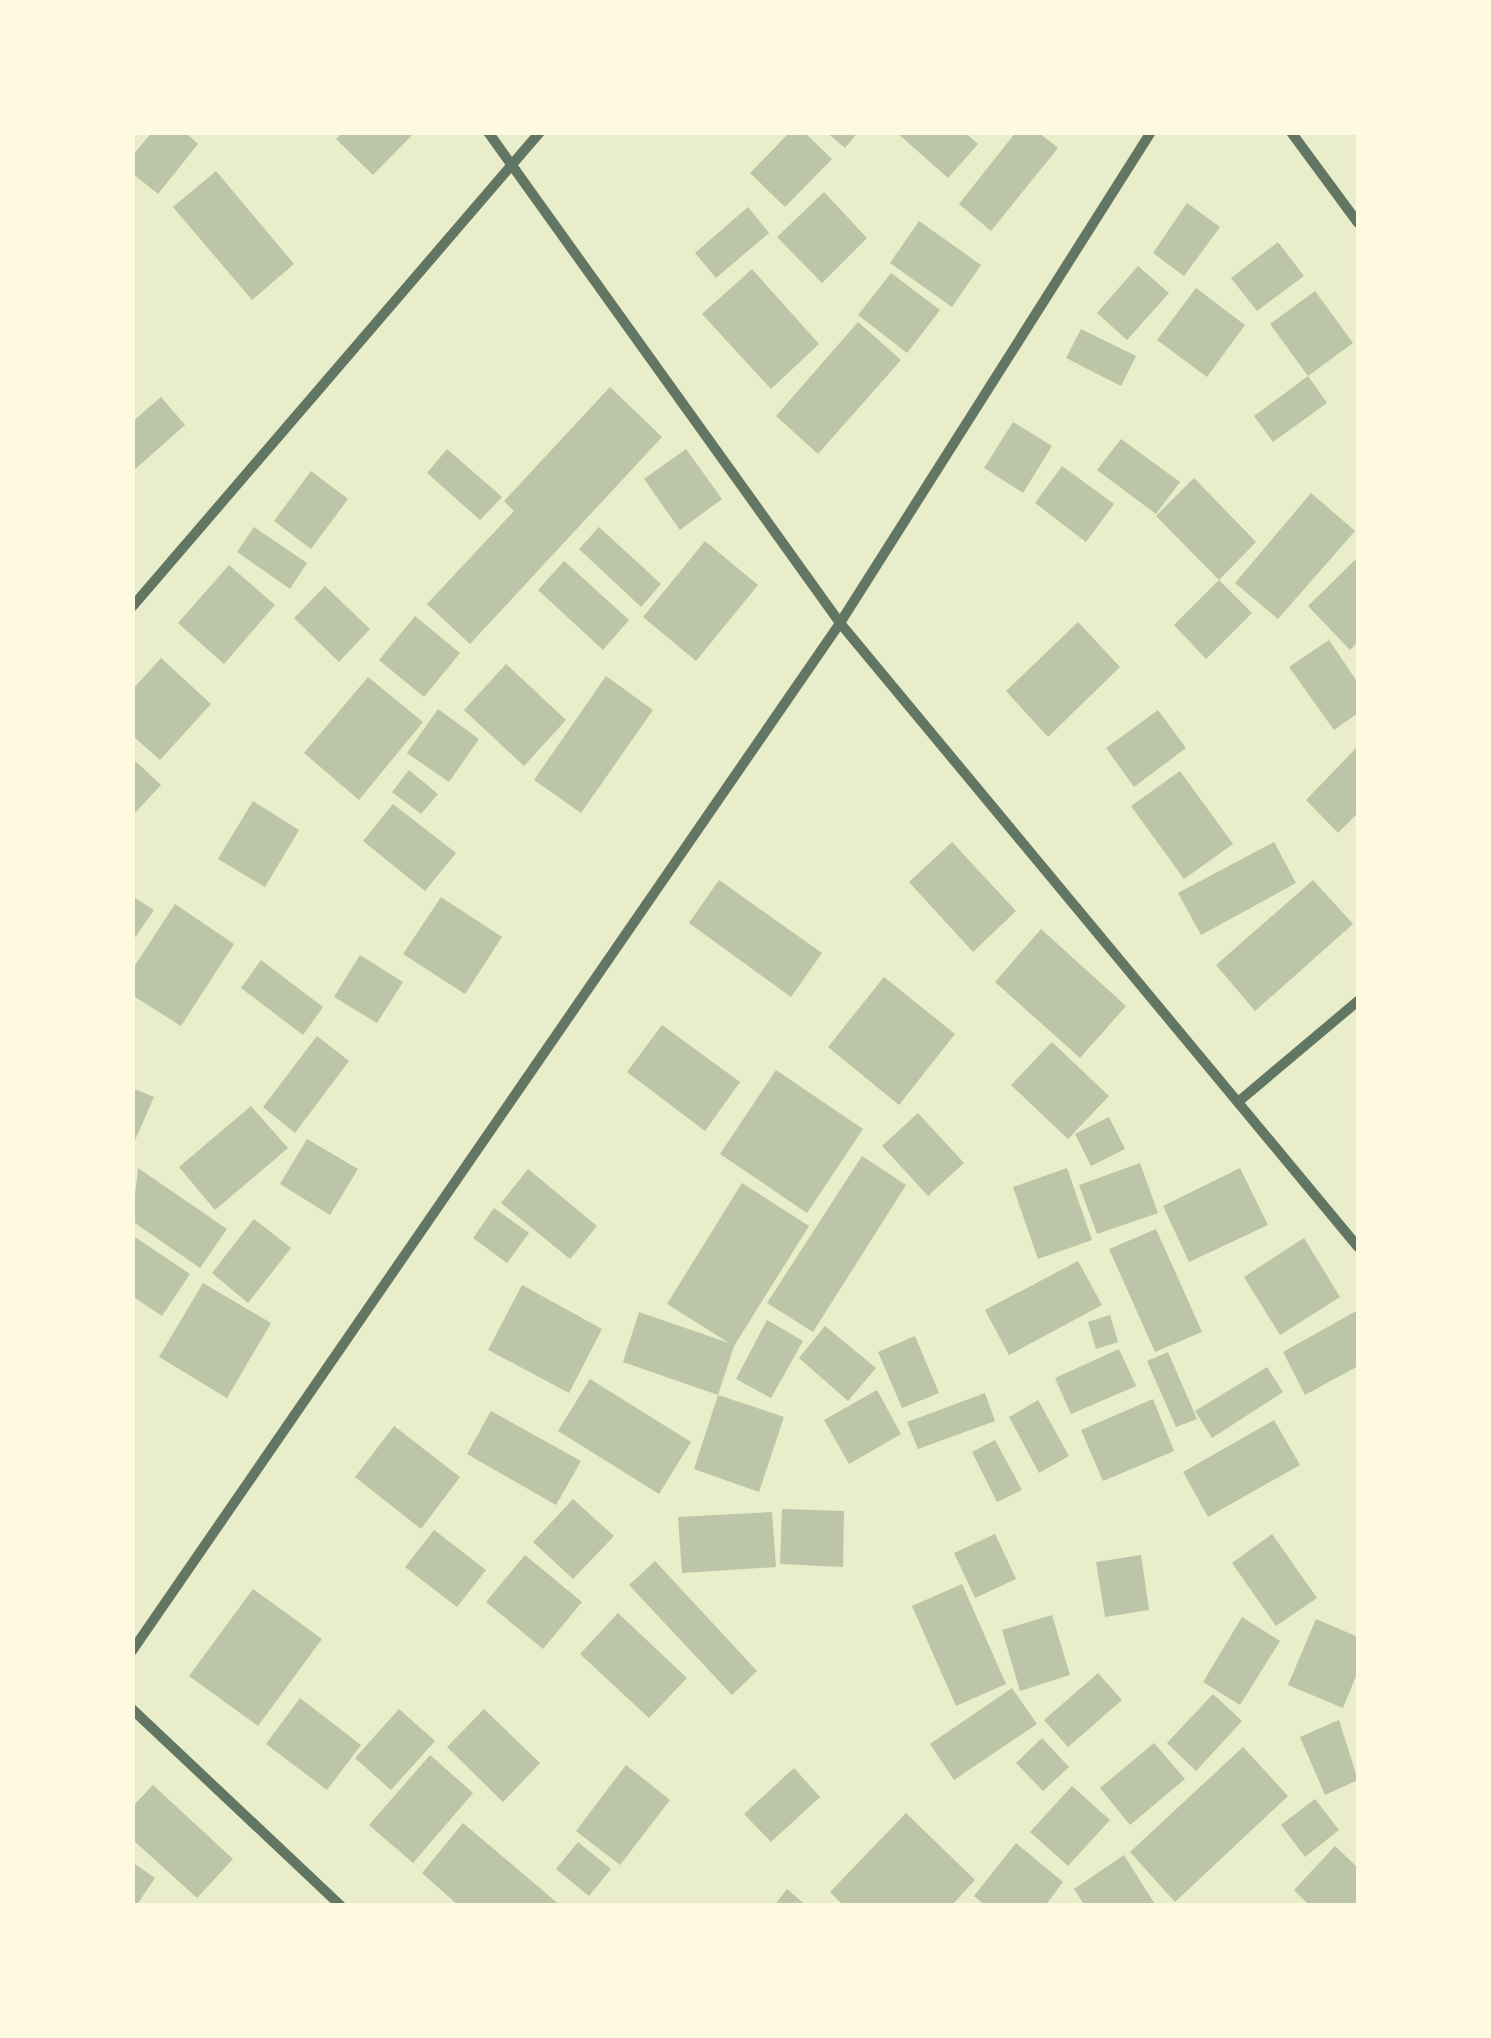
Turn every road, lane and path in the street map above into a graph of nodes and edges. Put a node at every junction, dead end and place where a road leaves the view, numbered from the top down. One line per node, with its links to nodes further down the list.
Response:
1 (488, 132): 5 (street)
2 (540, 132): 5 (street)
3 (1151, 132): 8 (street)
4 (1292, 132): 6 (street)
5 (512, 164): 7 (street); 8 (street)
6 (1358, 223)
7 (132, 607)
8 (840, 623): 10 (street); 12 (street)
9 (1358, 1002): 10 (street)
10 (1238, 1102): 11 (street)
11 (1358, 1246)
12 (132, 1651)
13 (132, 1709): 14 (street)
14 (340, 1906)

